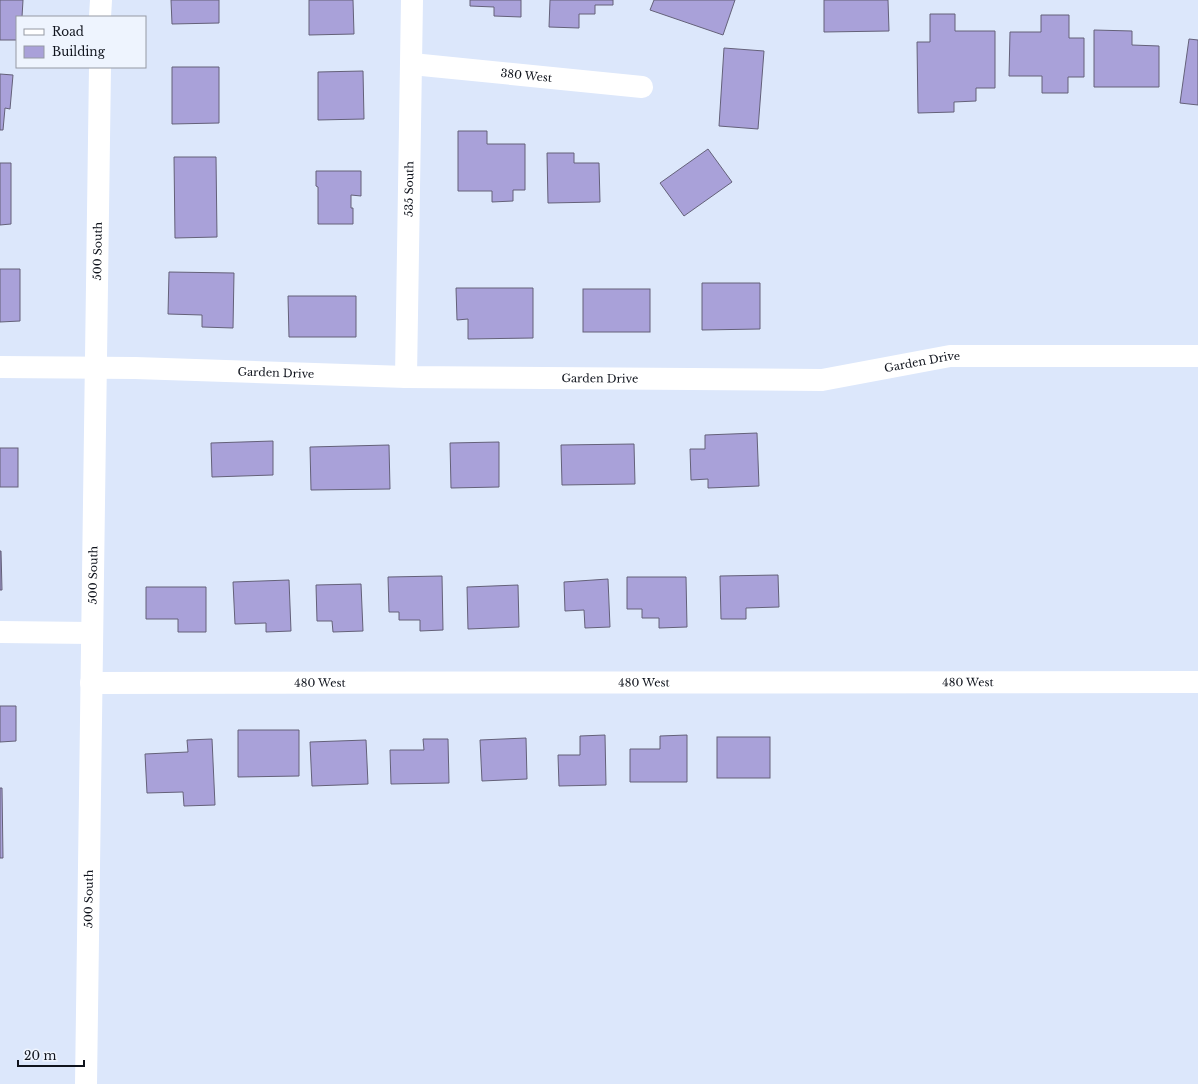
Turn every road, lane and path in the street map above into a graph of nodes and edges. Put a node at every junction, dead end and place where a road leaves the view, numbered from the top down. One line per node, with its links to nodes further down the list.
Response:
1 (101, 0): 3 (street)
2 (412, 0): 4 (street, 535 South)
3 (100, 16)
4 (412, 64): 6 (street, 380 West); 10 (street, 535 South)
5 (100, 68): 9 (street, 500 South)
6 (642, 87)
7 (1198, 356): 10 (street, Garden Drive)
8 (0, 367): 9 (street, Garden Drive)
9 (95, 367): 10 (street, Garden Drive); 12 (street, 500 South)
10 (406, 377)
11 (0, 632): 12 (street)
12 (92, 633): 14 (street, 500 South)
13 (1198, 682): 14 (street, 480 West)
14 (91, 683): 15 (street, 500 South)
15 (86, 1084)

